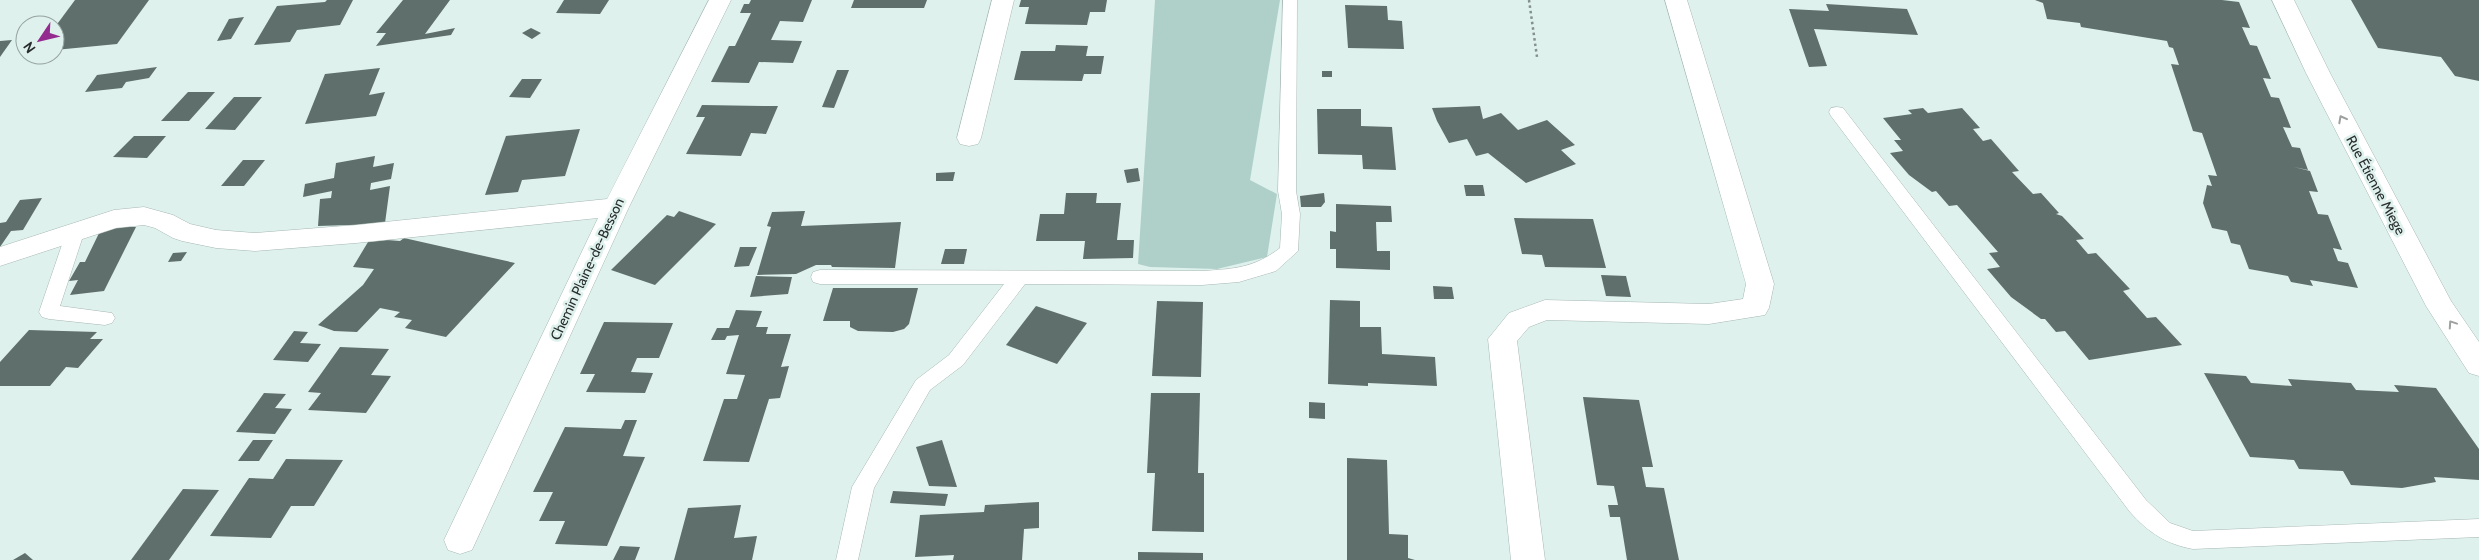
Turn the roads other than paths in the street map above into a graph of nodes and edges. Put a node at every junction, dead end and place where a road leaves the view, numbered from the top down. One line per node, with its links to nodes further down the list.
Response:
1 (720, 0): 8 (street, Chemin Plaine-de-Besson)
2 (1003, 0): 7 (street)
3 (1290, 0): 12 (lane)
4 (1676, 0): 18 (street)
5 (2282, 0): 14 (street, Rue Étienne Miege, one-way to 5)
6 (1837, 112): 15 (lane)
7 (969, 138)
8 (616, 207): 9 (street); 16 (street, Chemin Plaine-de-Besson)
9 (76, 230): 10 (street); 13 (lane)
10 (0, 257)
11 (820, 277): 12 (lane)
12 (1020, 277): 17 (lane)
13 (104, 318)
14 (2479, 364)
15 (2479, 528)
16 (460, 540)
17 (848, 560)
18 (1528, 560)

